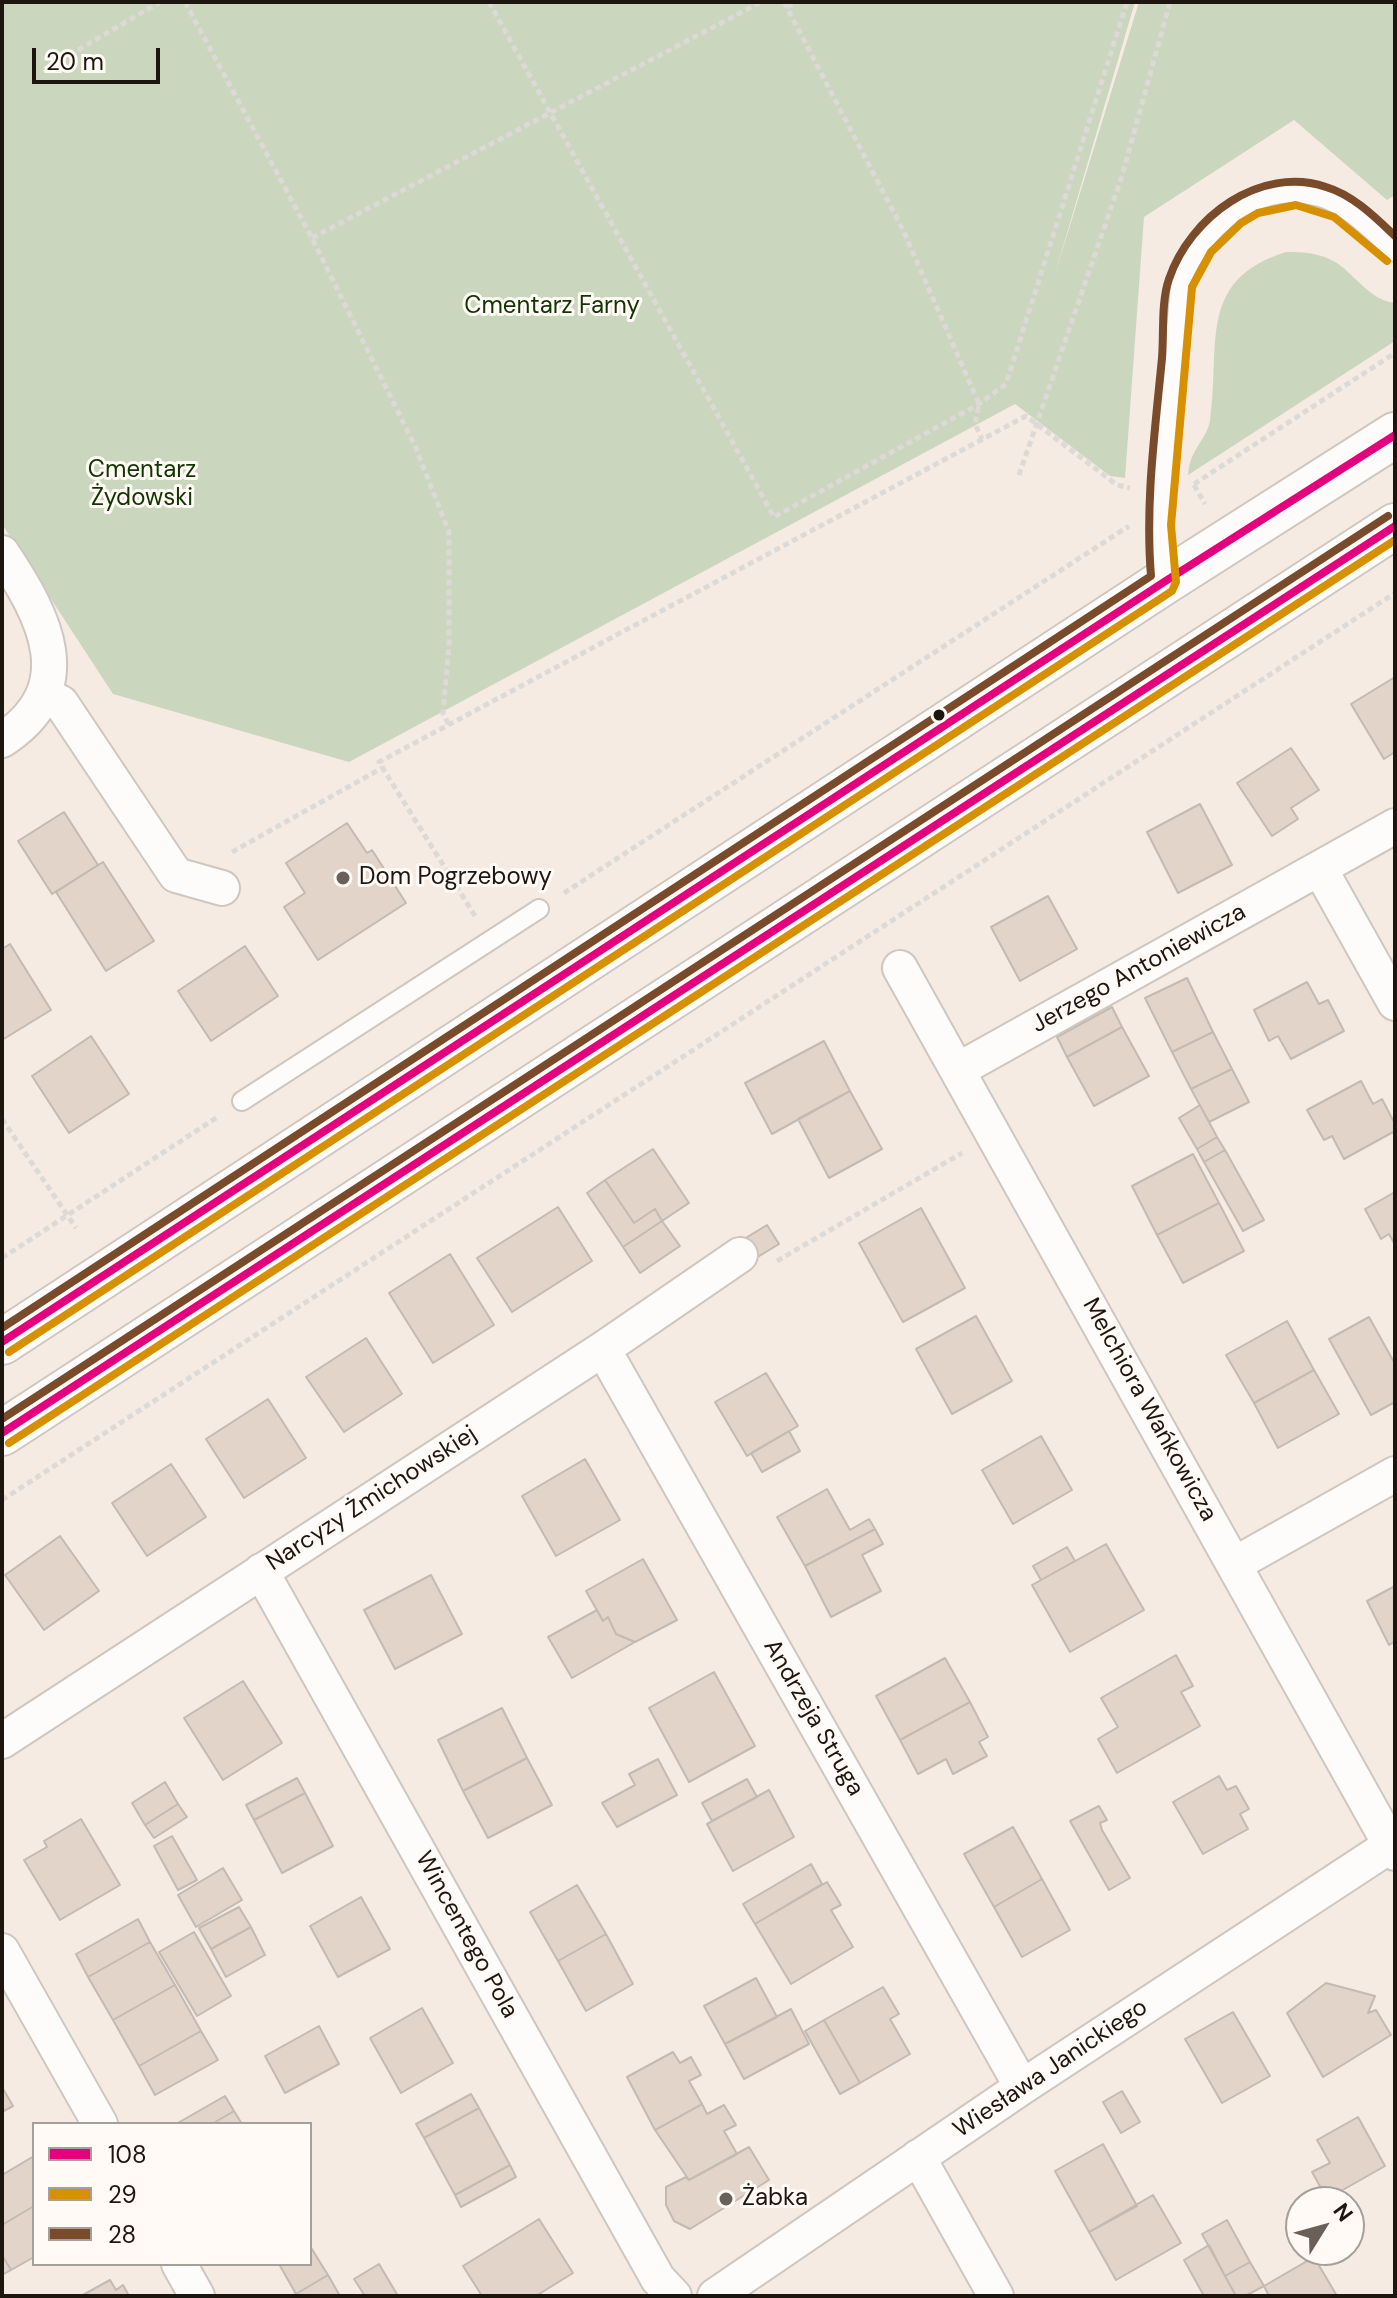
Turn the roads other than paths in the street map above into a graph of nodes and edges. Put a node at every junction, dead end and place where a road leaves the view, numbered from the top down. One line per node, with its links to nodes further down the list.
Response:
1 (1395, 252): 5 (lane)
2 (1395, 435): 5 (main road)
3 (1395, 526): 19 (main road)
4 (2, 553): 6 (street)
5 (1164, 582): 17 (main road)
6 (45, 695): 7 (street); 10 (street)
7 (2, 740)
8 (1395, 826): 9 (street, Jerzego Antoniewicza)
9 (1320, 869): 13 (street); 14 (street, Jerzego Antoniewicza)
10 (222, 888)
11 (539, 909): 15 (lane)
12 (900, 968): 14 (street, Melchiora Wańkowicza)
13 (1395, 1003)
14 (958, 1070): 21 (street, Melchiora Wańkowicza)
15 (242, 1101)
16 (752, 1262): 18 (street, Narcyzy Żmichowskiej)
17 (2, 1342)
18 (603, 1349): 22 (street, Narcyzy Żmichowskiej); 26 (street, Andrzeja Struga)
19 (2, 1433)
20 (1395, 1474): 21 (street)
21 (1235, 1564): 24 (street, Melchiora Wańkowicza)
22 (261, 1571): 23 (street, Narcyzy Żmichowskiej); 31 (street, Wincentego Pola)
23 (2, 1741)
24 (1393, 1849): 26 (street, Wiesława Janickiego)
25 (2, 1951): 27 (street)
26 (1022, 2087): 28 (street, Wiesława Janickiego)
27 (99, 2122)
28 (918, 2157): 32 (street, Wiesława Janickiego); 33 (street)
29 (180, 2266): 30 (street)
30 (197, 2296)
31 (674, 2296)
32 (715, 2296)
33 (996, 2296)

